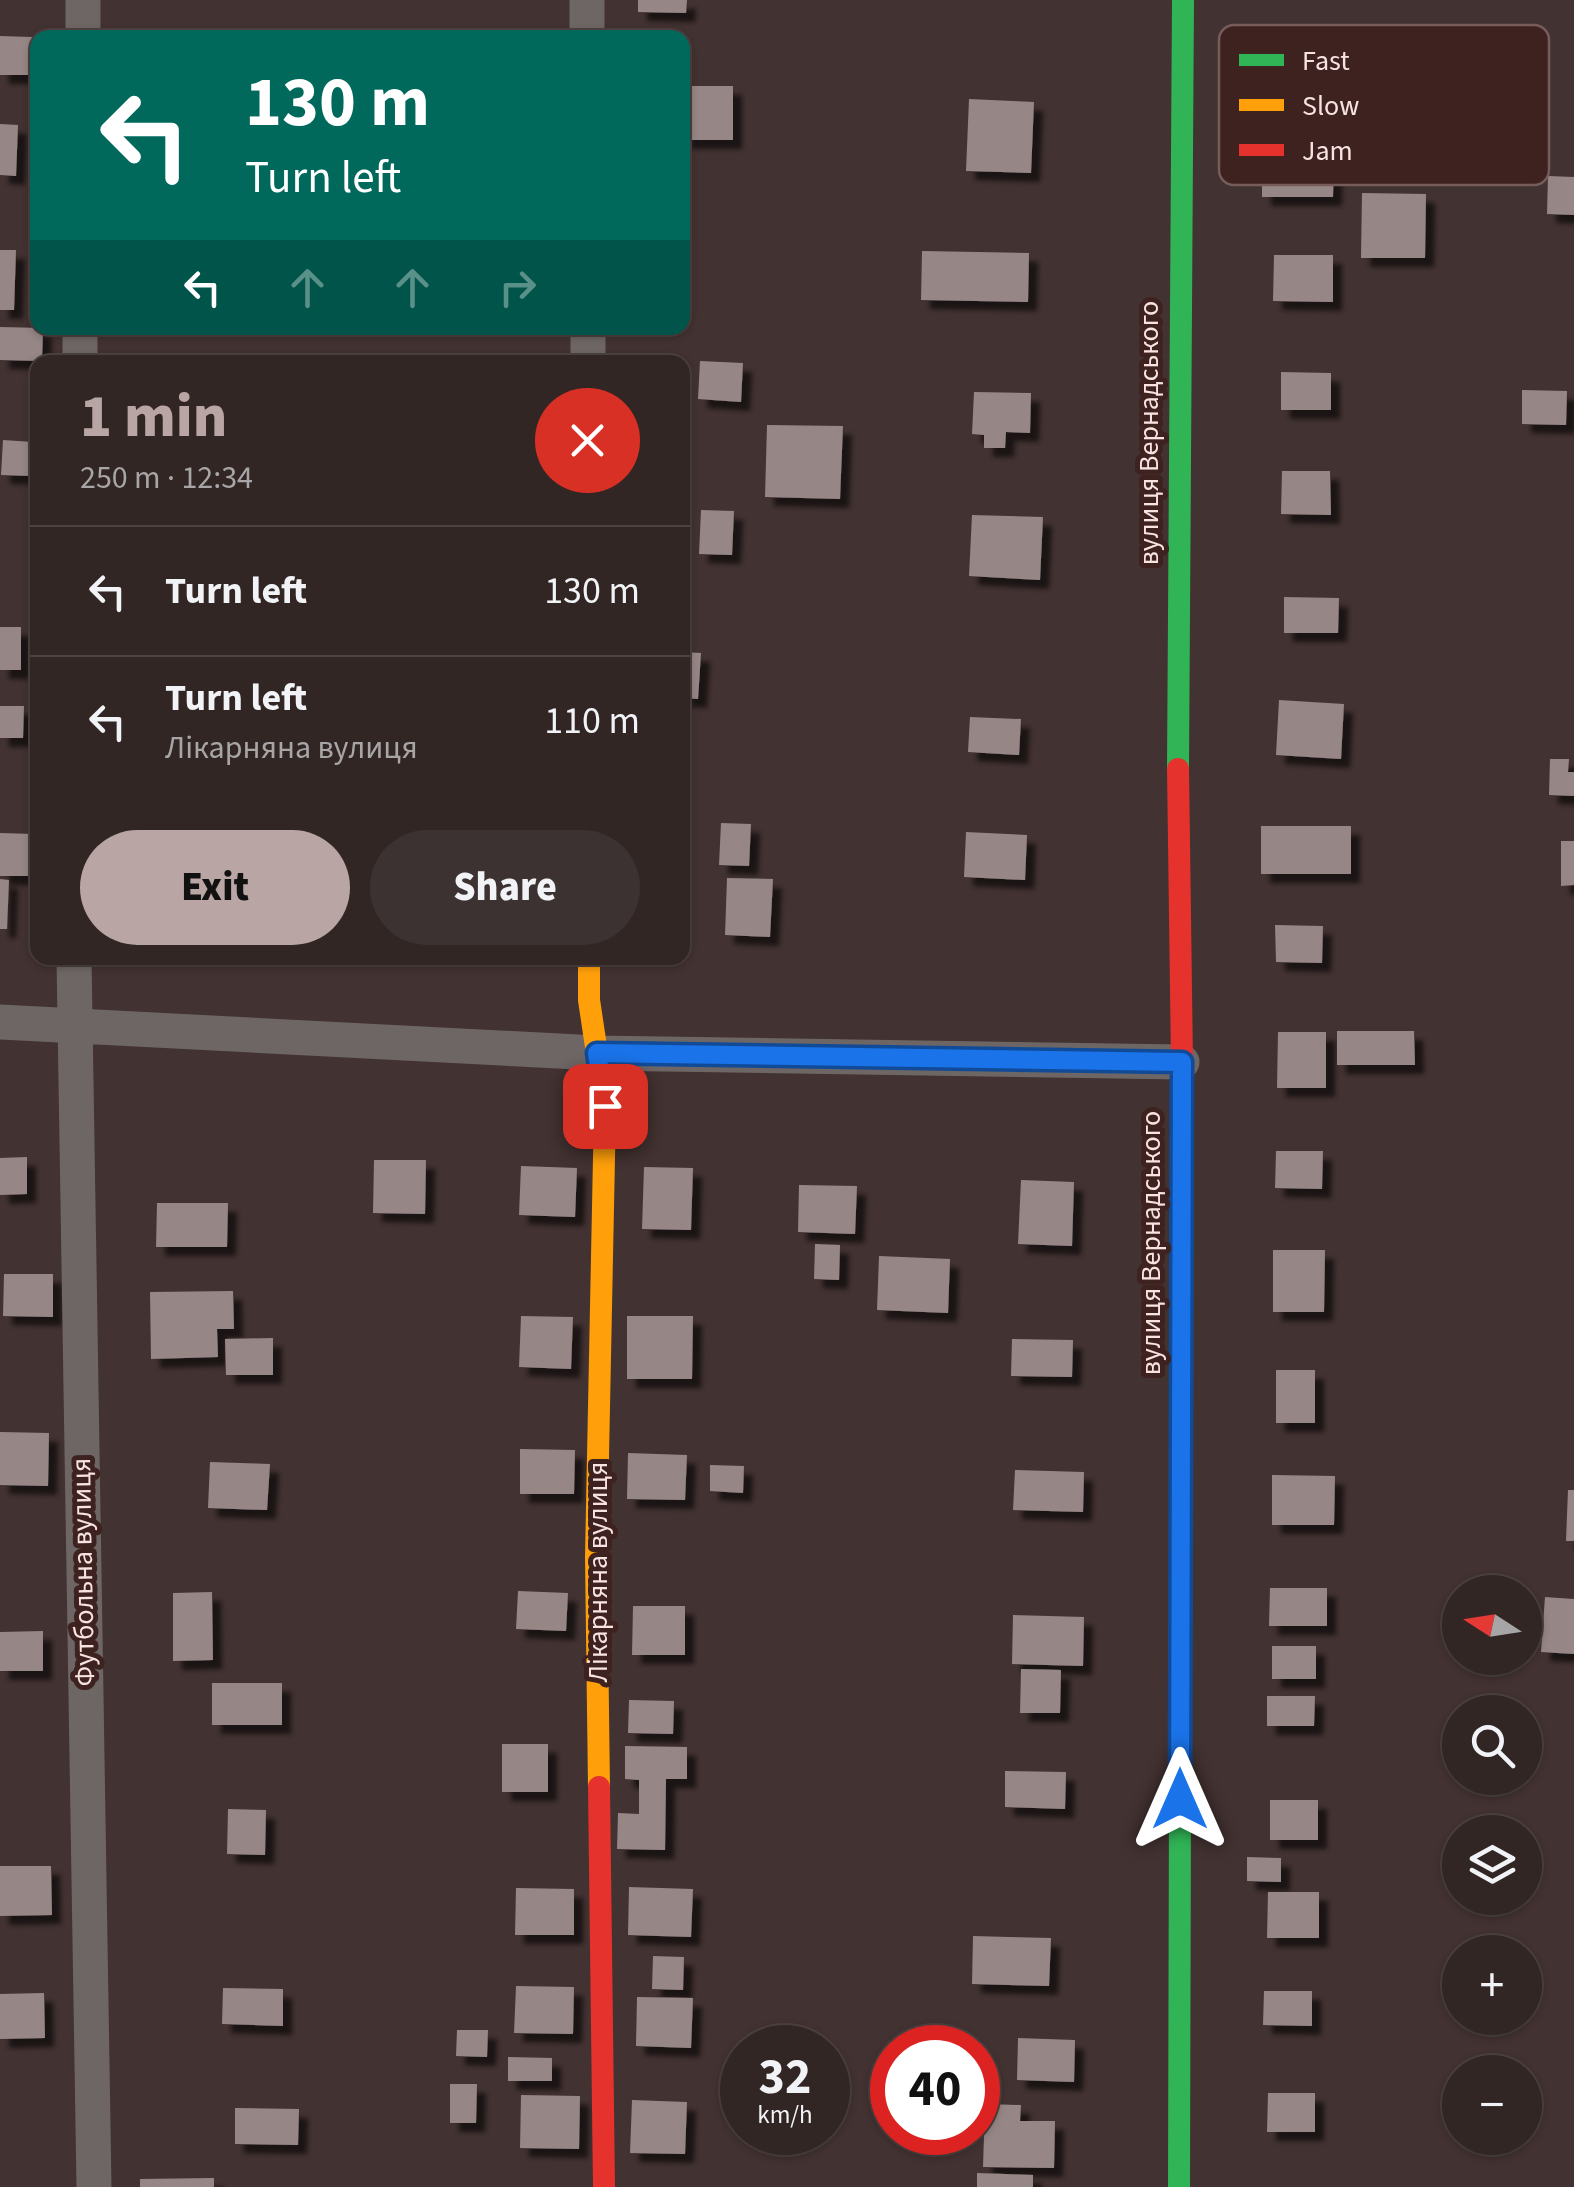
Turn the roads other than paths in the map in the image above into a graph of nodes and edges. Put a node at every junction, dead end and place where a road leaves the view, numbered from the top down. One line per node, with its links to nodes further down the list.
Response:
1 (83, 0): 4 (street)
2 (587, 0): 5 (street)
3 (1183, 0): 11 (street, вулиця Вернадського)
4 (82, 30)
5 (587, 30)
6 (74, 965): 9 (street, Футбольна вулиця)
7 (588, 965): 10 (street, Лікарняна вулиця)
8 (0, 1022): 9 (street)
9 (74, 1026): 10 (street); 12 (street, Футбольна вулиця)
10 (597, 1053): 11 (street); 13 (street, Лікарняна вулиця)
11 (1182, 1062): 14 (street, вулиця Вернадського)
12 (94, 2187)
13 (604, 2187)
14 (1179, 2187)

